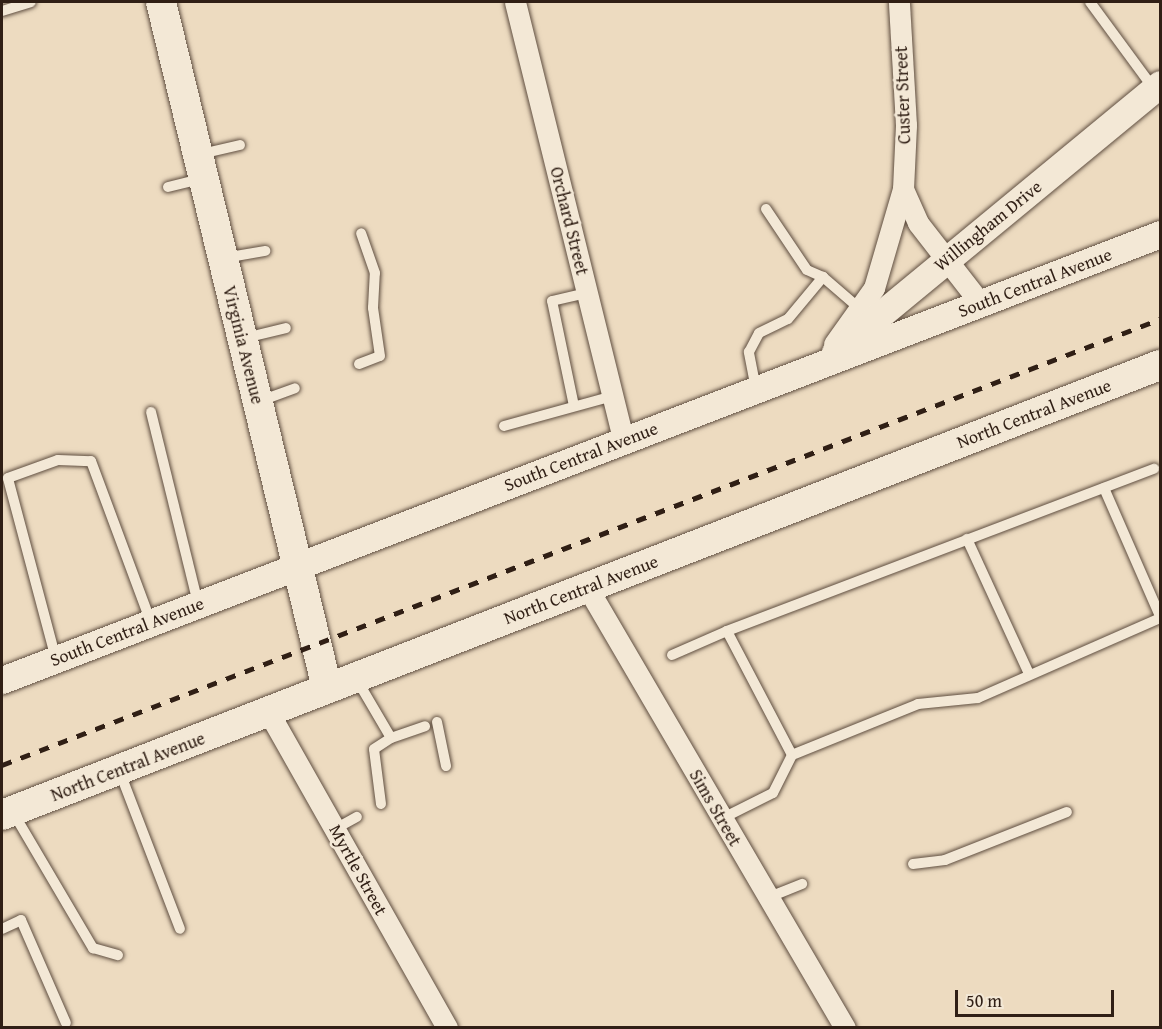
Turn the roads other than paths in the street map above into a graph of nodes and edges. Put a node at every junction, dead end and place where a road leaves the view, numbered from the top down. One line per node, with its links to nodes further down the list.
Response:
1 (31, 2): 6 (lane)
2 (161, 2): 9 (main road, Virginia Avenue)
3 (514, 2): 19 (street, Orchard Street)
4 (899, 2): 11 (street, Custer Street)
5 (1090, 2): 7 (lane)
6 (2, 11)
7 (1158, 87): 17 (street, Willingham Drive)
8 (240, 145): 9 (lane)
9 (200, 166): 10 (lane); 16 (main road, Virginia Avenue)
10 (168, 187)
11 (903, 189): 17 (street, Custer Street); 21 (street, Custer Street)
12 (766, 209): 18 (lane)
13 (361, 233): 24 (lane)
14 (1161, 234): 20 (street, South Central Avenue)
15 (265, 251): 16 (lane)
16 (223, 259): 23 (main road, Virginia Avenue)
17 (948, 259): 20 (street, Custer Street); 25 (street, Willingham Drive)
18 (823, 277): 21 (lane); 28 (lane)
19 (587, 293): 29 (street, Orchard Street); 31 (lane)
20 (981, 304): 25 (street, South Central Avenue)
21 (860, 309): 25 (street, Custer Street)
22 (286, 328): 23 (lane)
23 (242, 338): 30 (main road, Virginia Avenue)
24 (359, 364)
25 (816, 368): 28 (street, South Central Avenue)
26 (1159, 370): 39 (main road, North Central Avenue)
27 (295, 388): 30 (lane)
28 (756, 390): 34 (street, South Central Avenue)
29 (612, 396): 31 (lane); 34 (street, Orchard Street)
30 (257, 402): 38 (main road, Virginia Avenue)
31 (574, 406): 33 (lane)
32 (151, 412): 40 (lane)
33 (504, 426)
34 (624, 441): 38 (street, South Central Avenue)
35 (1154, 469): 36 (lane)
36 (1104, 488): 37 (lane); 41 (lane)
37 (968, 539): 43 (lane); 46 (lane)
38 (297, 567): 40 (street, South Central Avenue); 49 (main road, Virginia Avenue)
39 (587, 587): 47 (main road, North Central Avenue); 61 (street, Sims Street)
40 (198, 604): 42 (street, South Central Avenue)
41 (1161, 617): 46 (lane)
42 (151, 622): 45 (street, South Central Avenue); 45 (lane)
43 (727, 631): 44 (lane); 54 (lane)
44 (672, 655)
45 (56, 659): 48 (street, South Central Avenue)
46 (1029, 674): 54 (lane)
47 (356, 677): 49 (main road, North Central Avenue); 53 (lane)
48 (2, 680)
49 (327, 688): 50 (main road, North Central Avenue)
50 (269, 713): 56 (main road, North Central Avenue); 62 (street, Myrtle Street)
51 (437, 722): 55 (lane)
52 (425, 726): 53 (lane)
53 (391, 738): 57 (lane)
54 (792, 755): 61 (lane)
55 (446, 766)
56 (119, 770): 59 (main road, North Central Avenue); 67 (lane)
57 (381, 804)
58 (1066, 812): 63 (lane)
59 (7, 813): 68 (lane)
60 (357, 817): 62 (lane)
61 (721, 819): 65 (street, Sims Street)
62 (335, 829): 70 (street, Myrtle Street)
63 (913, 864)
64 (802, 884): 65 (lane)
65 (767, 897): 71 (street, Sims Street)
66 (2, 929): 69 (lane)
67 (180, 929)
68 (118, 955)
69 (66, 1023)
70 (447, 1028)
71 (845, 1028)

